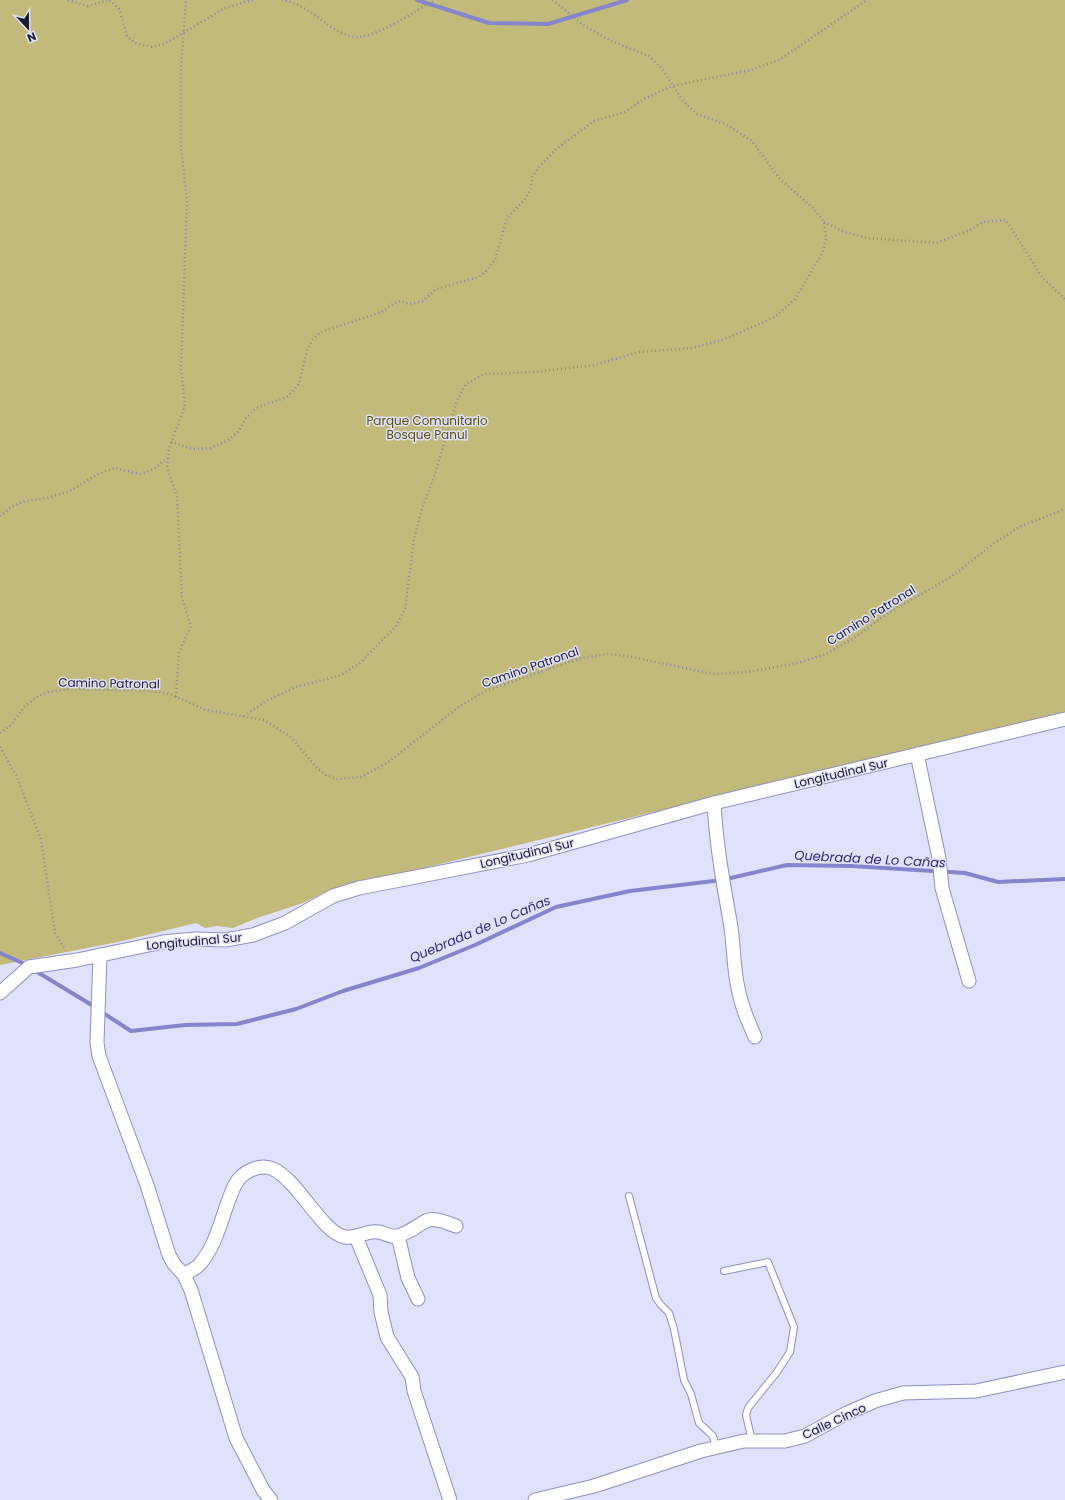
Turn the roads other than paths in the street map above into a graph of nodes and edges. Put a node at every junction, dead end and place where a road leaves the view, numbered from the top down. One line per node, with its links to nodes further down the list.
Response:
1 (1065, 719): 2 (street, Longitudinal Sur)
2 (917, 754): 3 (street, Longitudinal Sur); 5 (street)
3 (714, 803): 4 (street, Longitudinal Sur); 7 (street)
4 (100, 954): 6 (street, Longitudinal Sur); 13 (street)
5 (969, 981)
6 (0, 992)
7 (755, 1038)
8 (629, 1196): 17 (lane)
9 (456, 1226): 10 (street)
10 (398, 1236): 11 (street); 14 (street)
11 (356, 1237): 13 (street); 19 (street)
12 (724, 1272): 16 (lane)
13 (184, 1275): 18 (street)
14 (418, 1299)
15 (1065, 1372): 16 (street, Calle Cinco)
16 (752, 1441): 17 (street, Calle Cinco)
17 (716, 1448): 20 (street, Calle Cinco)
18 (271, 1500)
19 (450, 1500)
20 (535, 1500)

